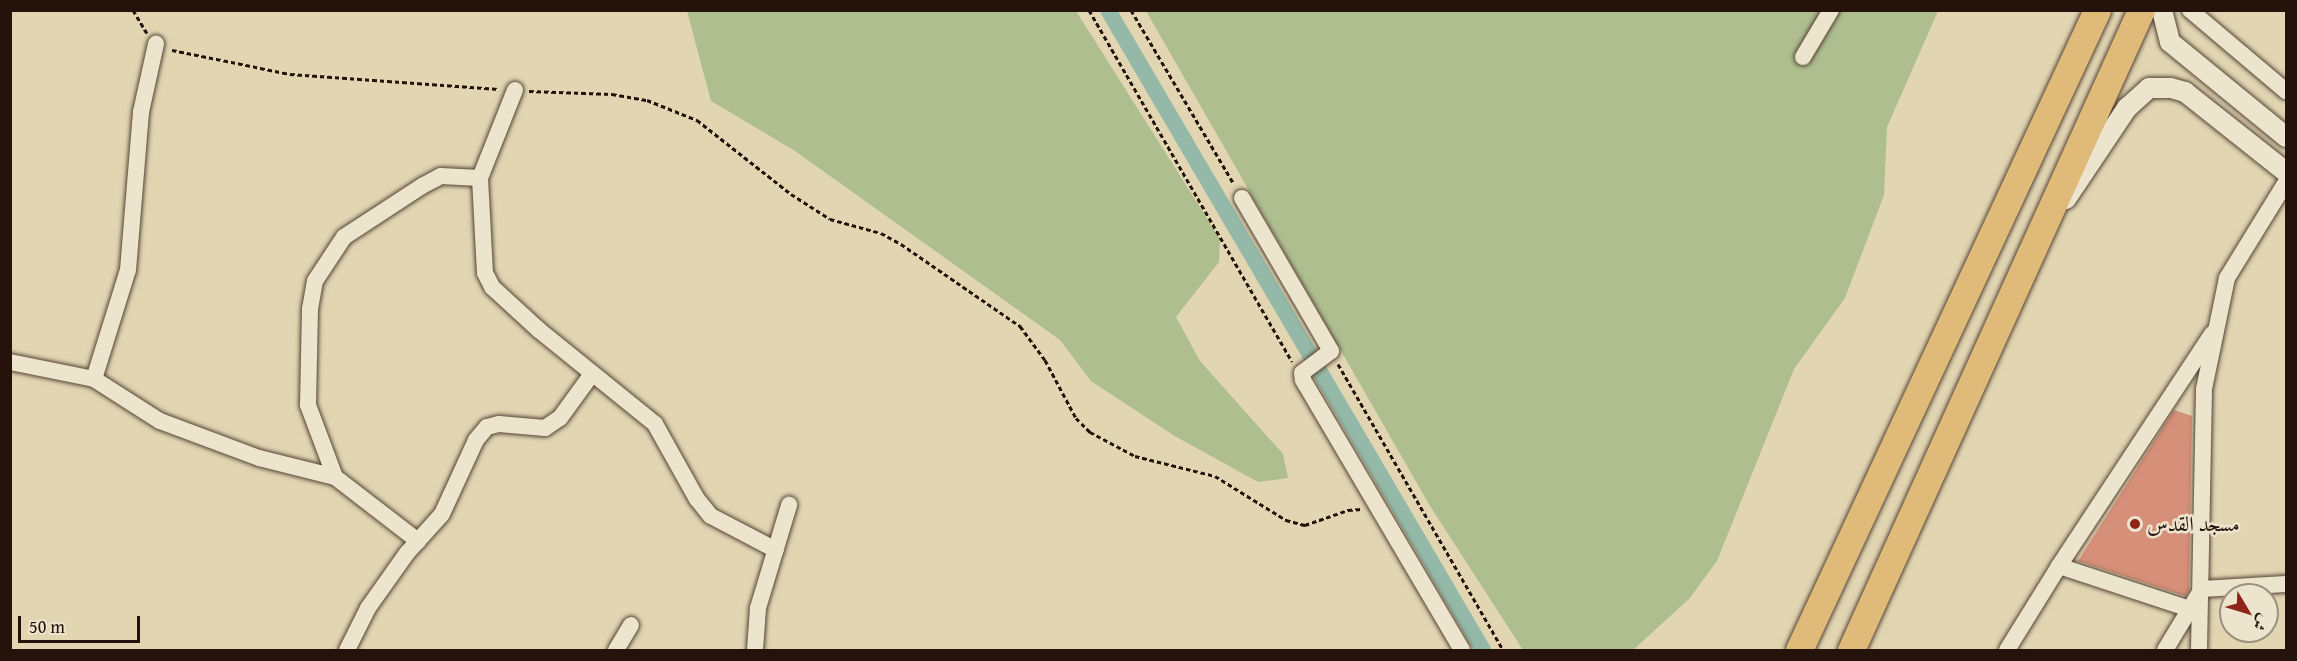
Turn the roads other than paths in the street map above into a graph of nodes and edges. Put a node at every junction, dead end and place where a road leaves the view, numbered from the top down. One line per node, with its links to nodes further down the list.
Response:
1 (1832, 10): 7 (street)
2 (2097, 10): 33 (highway)
3 (2141, 10): 15 (highway)
4 (2162, 10): 10 (street)
5 (2190, 10): 9 (street)
6 (156, 44): 19 (street)
7 (1803, 57)
8 (515, 90): 12 (street)
9 (2286, 91)
10 (2286, 137)
11 (2286, 172): 15 (street)
12 (480, 178): 18 (street); 20 (street)
13 (2286, 182): 16 (street)
14 (1242, 198): 32 (street)
15 (2037, 237): 34 (highway)
16 (2216, 327): 24 (street); 26 (street)
17 (10, 362): 19 (street)
18 (592, 374): 22 (street); 23 (street)
19 (94, 379): 20 (street)
20 (335, 477): 22 (street)
21 (789, 506): 23 (street)
22 (418, 541): 29 (street)
23 (776, 550): 31 (street)
24 (2059, 566): 27 (street); 35 (street)
25 (2286, 584): 26 (street)
26 (2202, 588): 27 (street); 37 (street)
27 (2190, 609): 36 (street)
28 (631, 625): 30 (street)
29 (347, 651)
30 (616, 651)
31 (755, 651)
32 (1462, 651)
33 (1799, 651)
34 (1851, 651)
35 (2007, 651)
36 (2165, 651)
37 (2199, 651)

